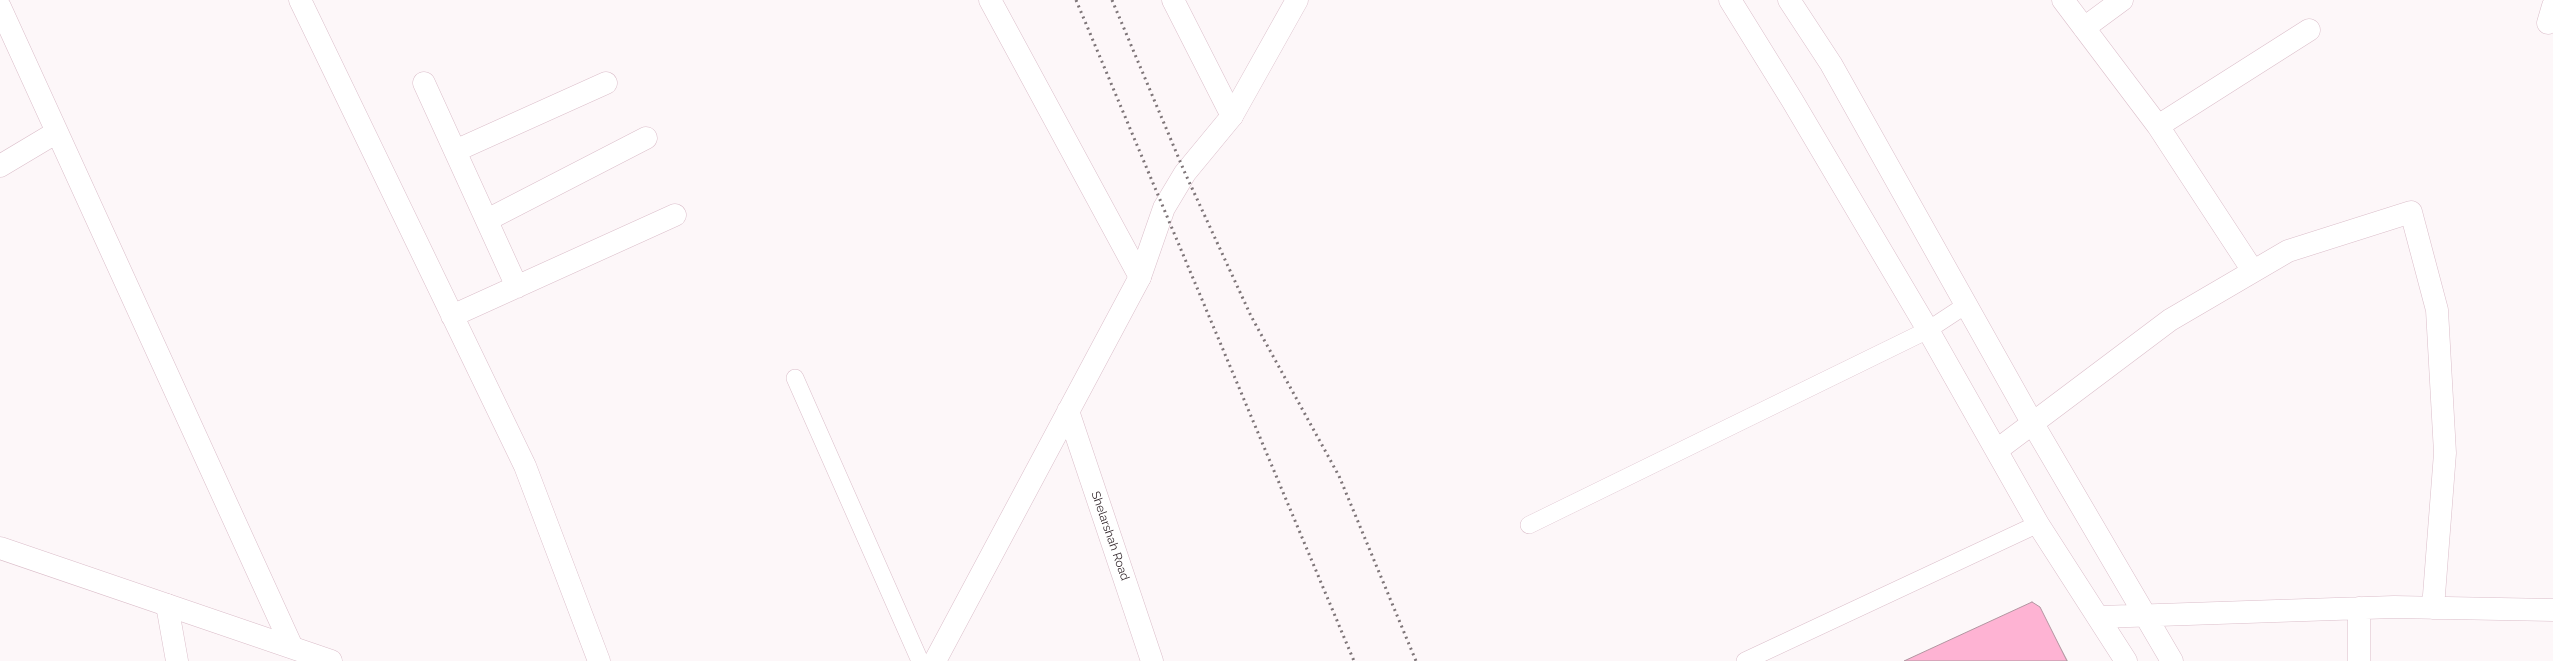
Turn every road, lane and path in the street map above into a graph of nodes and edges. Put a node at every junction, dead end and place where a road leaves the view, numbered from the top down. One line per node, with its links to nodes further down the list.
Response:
1 (300, 0): 26 (street)
2 (990, 0): 23 (street)
3 (1173, 0): 14 (street)
4 (1297, 0): 14 (street)
5 (1730, 0): 27 (street)
6 (1789, 0): 25 (street)
7 (2063, 0): 10 (street)
8 (2122, 0): 10 (street)
9 (0, 7): 16 (street)
10 (2084, 28): 15 (street)
11 (2309, 30): 15 (street)
12 (424, 83): 18 (street)
13 (606, 83): 18 (street)
14 (1232, 116): 23 (street)
15 (2158, 126): 22 (street)
16 (57, 132): 19 (street); 41 (street)
17 (646, 138): 21 (street)
18 (455, 152): 21 (street)
19 (0, 166)
20 (675, 215): 24 (street)
21 (487, 220): 24 (street)
22 (2253, 271): 30 (street); 37 (street)
23 (1140, 277): 29 (street)
24 (517, 287): 26 (street)
25 (1966, 305): 27 (lane); 30 (street)
26 (452, 316): 44 (street)
27 (1928, 330): 31 (street); 33 (lane)
28 (795, 378): 45 (lane)
29 (1068, 411): 46 (street); 47 (street, Shelarshah Road)
30 (2033, 424): 31 (street); 39 (street)
31 (1997, 450): 32 (street)
32 (2038, 524): 40 (street); 48 (lane)
33 (1529, 525)
34 (0, 548): 35 (street)
35 (167, 605): 41 (street); 42 (street)
36 (2359, 608): 37 (street); 39 (street); 51 (street)
37 (2433, 608): 38 (street)
38 (2553, 610)
39 (2145, 614): 40 (street); 50 (street)
40 (2100, 617): 49 (street)
41 (292, 647): 43 (street)
42 (177, 661)
43 (331, 661)
44 (599, 661)
45 (920, 661)
46 (935, 661)
47 (1152, 661)
48 (1745, 661)
49 (2126, 661)
50 (2172, 661)
51 (2359, 661)

